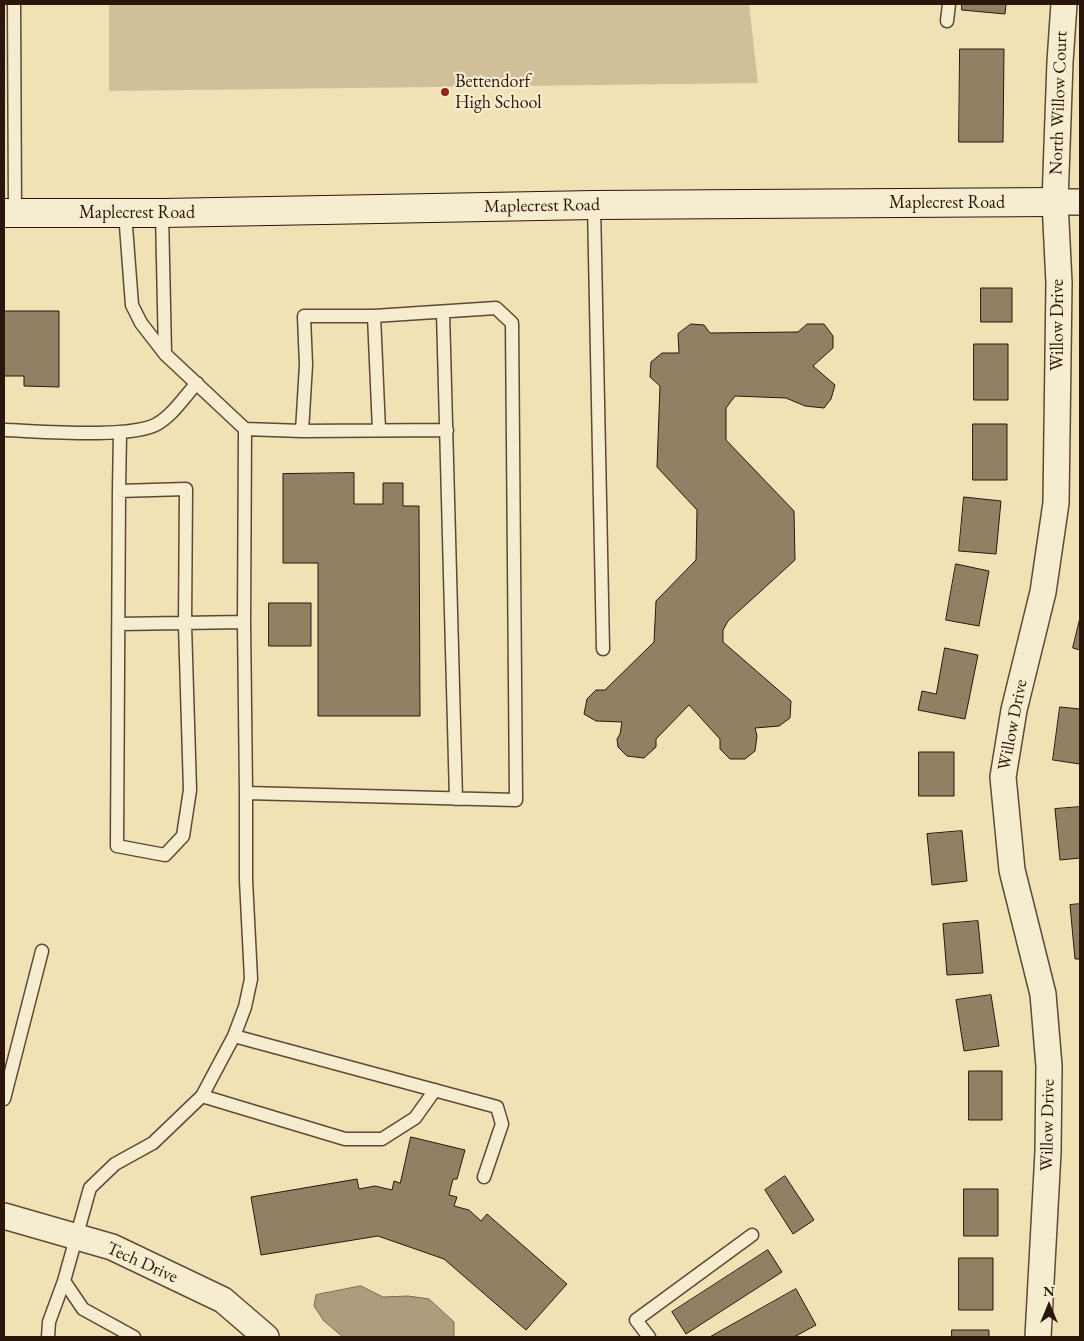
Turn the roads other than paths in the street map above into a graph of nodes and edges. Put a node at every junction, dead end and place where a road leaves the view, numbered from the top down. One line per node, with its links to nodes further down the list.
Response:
1 (14, 4): 5 (lane)
2 (949, 4): 4 (lane)
3 (1064, 4): 6 (street, North Willow Court)
4 (947, 21)
5 (9, 141): 8 (lane)
6 (1068, 202): 7 (street, Maplecrest Road); 43 (street, Willow Drive)
7 (594, 206): 10 (street, Maplecrest Road); 25 (lane)
8 (10, 213): 9 (street, Maplecrest Road)
9 (125, 213): 10 (street, Maplecrest Road); 13 (lane)
10 (162, 213): 13 (lane)
11 (443, 312): 12 (lane); 18 (lane); 27 (lane)
12 (374, 316): 17 (lane); 19 (lane)
13 (165, 354): 14 (lane)
14 (197, 382): 15 (lane); 20 (lane)
15 (246, 429): 19 (lane); 22 (lane)
16 (4, 430): 20 (lane)
17 (379, 430): 18 (lane); 19 (lane)
18 (447, 430): 27 (lane)
19 (302, 431)
20 (120, 432): 21 (lane)
21 (119, 491): 23 (lane); 24 (lane)
22 (244, 622): 24 (lane); 26 (lane)
23 (119, 624): 24 (lane); 24 (lane)
24 (185, 625)
25 (603, 649)
26 (246, 793): 27 (lane); 29 (lane)
27 (456, 799)
28 (42, 951): 32 (lane)
29 (234, 1036): 30 (lane); 31 (lane)
30 (434, 1090): 31 (lane); 33 (lane)
31 (202, 1096): 37 (lane)
32 (4, 1099)
33 (484, 1178)
34 (4, 1216): 35 (lane); 37 (street, Tech Drive)
35 (4, 1223)
36 (752, 1235): 42 (lane)
37 (75, 1236): 38 (lane); 41 (street, Tech Drive)
38 (64, 1281): 39 (lane); 40 (lane)
39 (48, 1337)
40 (134, 1337)
41 (266, 1337)
42 (649, 1337)
43 (1038, 1337)

